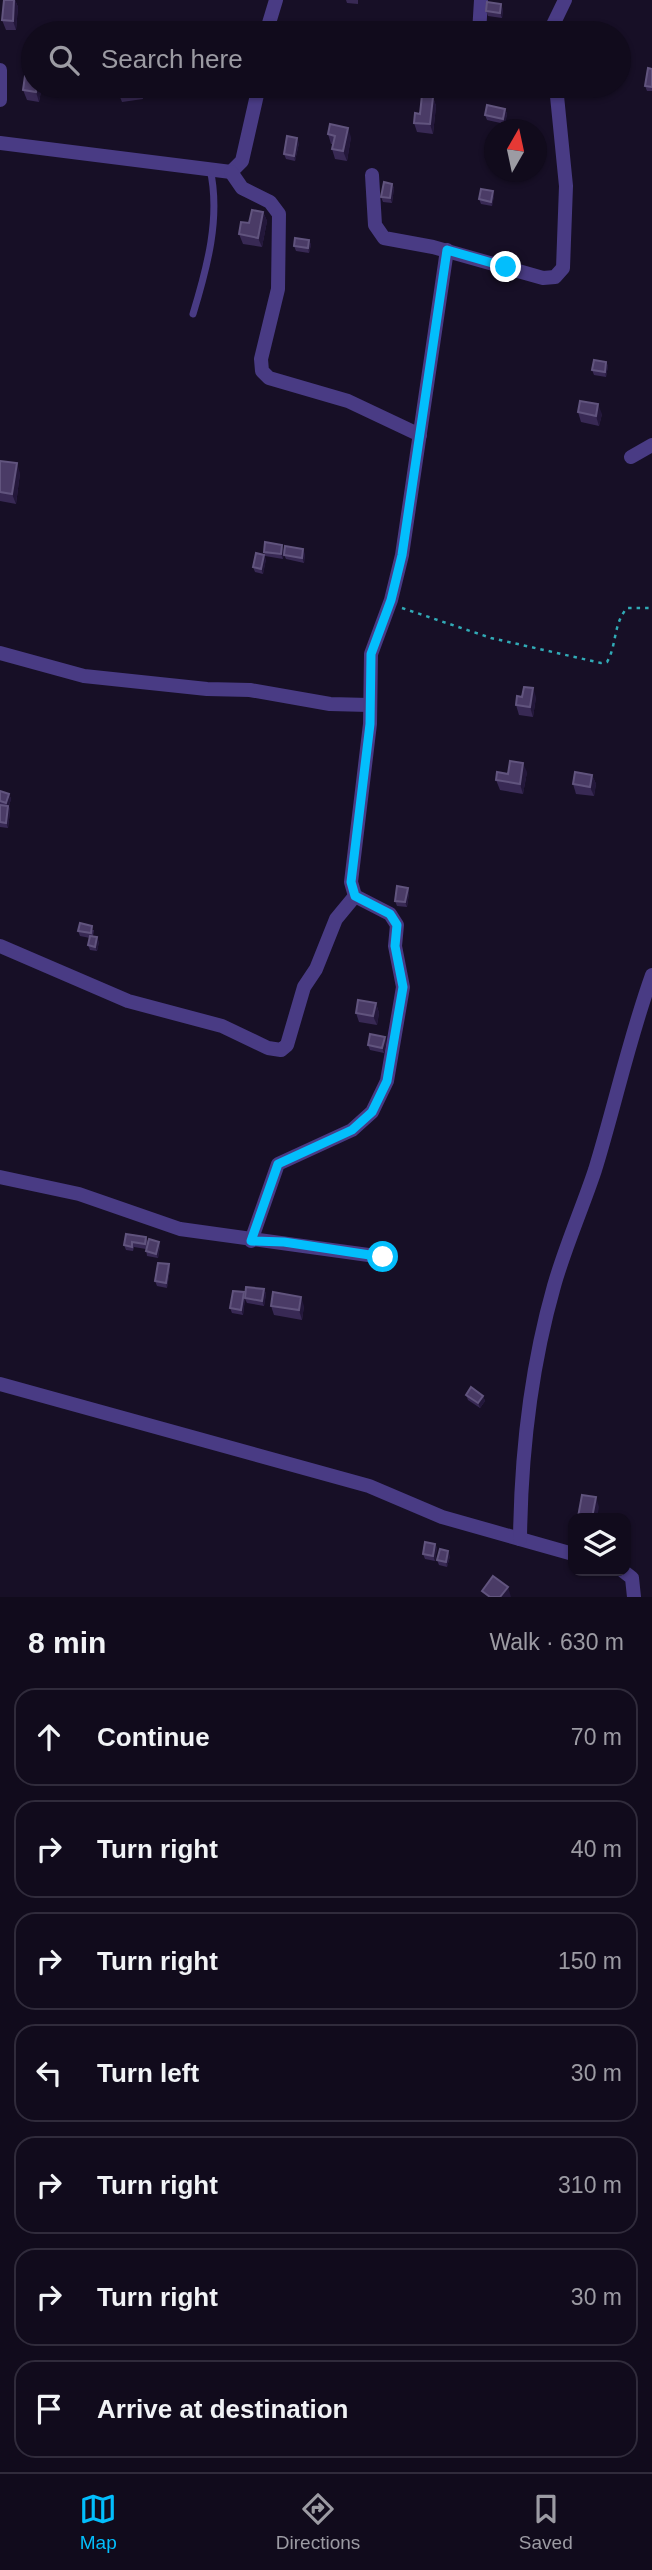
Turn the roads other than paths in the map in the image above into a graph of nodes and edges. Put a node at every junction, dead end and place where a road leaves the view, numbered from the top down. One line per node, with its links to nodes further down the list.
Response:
1 (276, 0): 4 (street)
2 (481, 0): 5 (street)
3 (565, 0): 6 (street)
4 (270, 21)
5 (480, 21)
6 (555, 21)
7 (0, 70): 10 (street)
8 (256, 98): 13 (street)
9 (557, 98): 15 (street)
10 (0, 100)
11 (0, 143): 12 (street)
12 (210, 169): 13 (street); 16 (lane)
13 (231, 172): 17 (street)
14 (372, 175): 15 (street)
15 (447, 250): 17 (street)
16 (193, 314)
17 (420, 435): 21 (street)
18 (652, 444): 19 (street)
19 (631, 457)
20 (0, 653): 21 (street)
21 (369, 705): 22 (street)
22 (355, 896): 23 (street); 26 (street)
23 (0, 946)
24 (652, 975): 29 (street)
25 (0, 1177): 26 (street)
26 (251, 1241): 27 (street)
27 (383, 1257)
28 (0, 1384): 29 (street)
29 (520, 1539): 30 (street)
30 (568, 1553)
31 (629, 1576): 32 (street)
32 (634, 1597)

